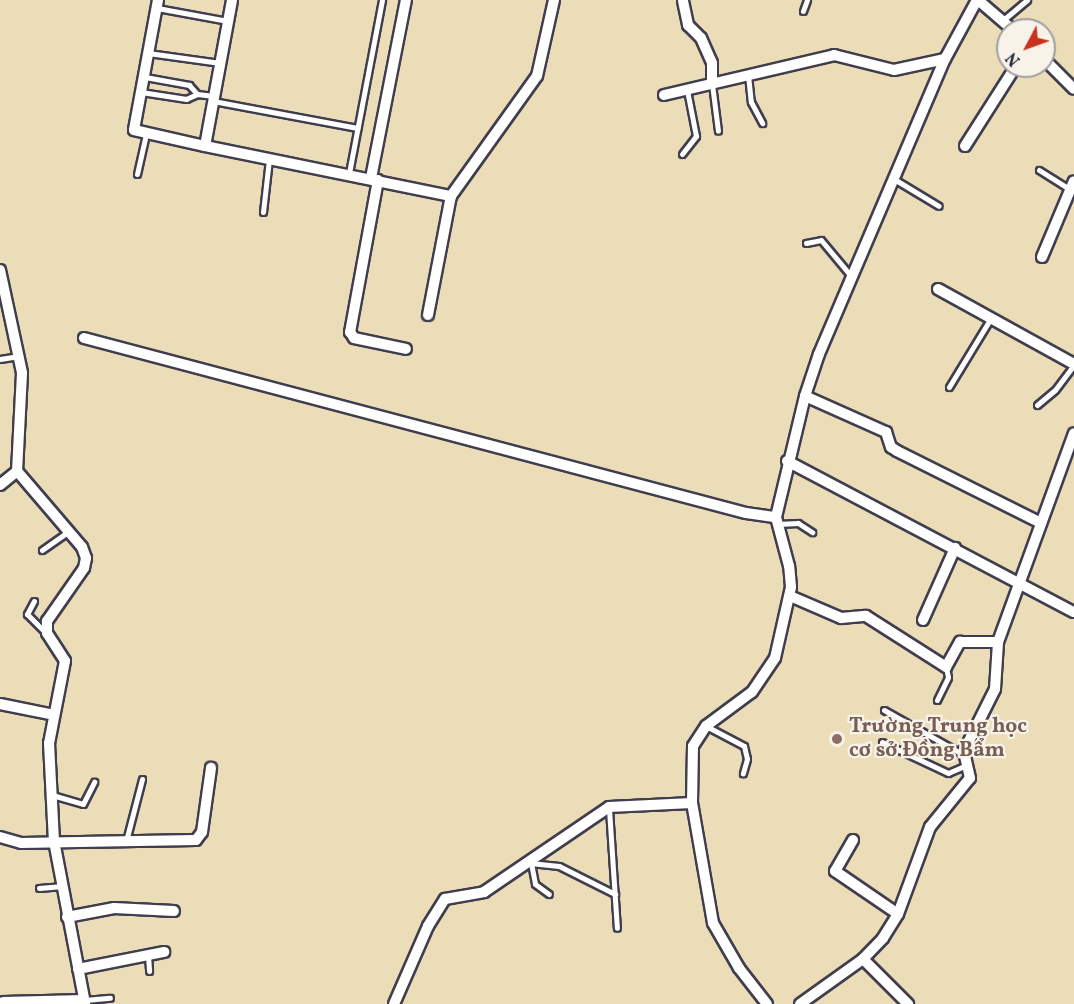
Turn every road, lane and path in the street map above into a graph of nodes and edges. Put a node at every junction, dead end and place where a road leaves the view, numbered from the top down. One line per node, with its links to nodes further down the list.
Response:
1 (232, 0): 13 (street)
2 (382, 0): 29 (lane)
3 (406, 0): 39 (street)
4 (554, 0): 42 (street)
5 (807, 0): 10 (lane)
6 (977, 0): 11 (street); 15 (street)
7 (1027, 0): 12 (lane)
8 (683, 1): 21 (street)
9 (158, 4): 13 (lane); 14 (street)
10 (803, 11)
11 (998, 18)
12 (1006, 18)
13 (228, 21): 16 (street)
14 (147, 53): 16 (lane); 19 (street)
15 (945, 59): 18 (street); 40 (street)
16 (220, 63): 27 (street)
17 (1056, 71): 22 (street)
18 (748, 75): 21 (street); 28 (lane)
19 (143, 76): 24 (street); 25 (lane)
20 (1008, 78): 33 (street)
21 (712, 84): 23 (street); 30 (lane)
22 (1074, 89)
23 (687, 90): 26 (street); 34 (lane)
24 (140, 92): 25 (lane); 31 (street)
25 (197, 94): 27 (lane)
26 (664, 95)
27 (214, 99): 29 (lane); 32 (street)
28 (762, 123)
29 (357, 128): 37 (lane)
30 (718, 131)
31 (146, 135): 32 (street); 38 (lane)
32 (205, 146): 35 (street)
33 (965, 146)
34 (682, 154)
35 (269, 159): 37 (street); 44 (lane)
36 (1039, 170): 41 (lane)
37 (349, 173): 39 (street)
38 (137, 174)
39 (374, 179): 42 (street); 55 (street)
40 (894, 179): 43 (lane); 48 (street)
41 (1072, 185): 46 (street)
42 (451, 196): 50 (street)
43 (939, 206)
44 (264, 212)
45 (806, 243): 48 (lane)
46 (1042, 257)
47 (0, 270): 52 (street)
48 (852, 277): 60 (street)
49 (938, 290): 51 (street)
50 (428, 315)
51 (992, 318): 58 (street); 59 (lane)
52 (12, 323): 53 (street); 56 (street)
53 (0, 325)
54 (84, 338): 66 (street)
55 (406, 349)
56 (19, 356): 57 (lane); 64 (street)
57 (0, 359)
58 (1074, 364): 61 (lane)
59 (950, 387)
60 (805, 396): 63 (street); 67 (street)
61 (1037, 405)
62 (1074, 433): 67 (street)
63 (787, 461): 66 (street); 70 (street)
64 (17, 471): 65 (street); 68 (street)
65 (0, 485)
66 (776, 521): 69 (lane); 73 (street)
67 (1041, 523): 72 (street)
68 (69, 531): 71 (lane); 77 (street)
69 (812, 532)
70 (955, 548): 72 (street); 76 (street)
71 (42, 550)
72 (1020, 586): 75 (street); 78 (street)
73 (790, 596): 79 (street); 84 (street)
74 (34, 602): 77 (lane)
75 (1074, 612)
76 (923, 620)
77 (47, 633): 83 (street)
78 (998, 642): 79 (street); 86 (street)
79 (946, 667): 80 (lane)
80 (937, 700)
81 (0, 704): 83 (street)
82 (884, 710): 86 (lane)
83 (54, 715): 91 (street)
84 (706, 726): 88 (lane); 92 (street)
85 (882, 742): 86 (lane)
86 (965, 760): 104 (street)
87 (211, 768): 95 (street)
88 (743, 773)
89 (142, 779): 95 (lane)
90 (94, 782): 91 (lane)
91 (50, 795): 97 (street)
92 (692, 803): 93 (street); 116 (street)
93 (609, 807): 98 (street); 102 (lane)
94 (0, 837): 97 (street)
95 (126, 840): 97 (street)
96 (853, 840): 104 (street)
97 (54, 841): 99 (street)
98 (528, 863): 101 (lane); 102 (lane); 115 (street)
99 (60, 886): 100 (lane); 105 (street)
100 (39, 888)
101 (549, 894)
102 (615, 894): 106 (lane)
103 (174, 911): 105 (street)
104 (898, 915): 109 (street)
105 (67, 917): 110 (street)
106 (617, 928)
107 (164, 952): 108 (street)
108 (148, 955): 110 (street); 111 (lane)
109 (863, 959): 117 (street); 118 (street)
110 (78, 969): 114 (street)
111 (149, 971)
112 (110, 998): 114 (lane)
113 (3, 1002): 114 (street)
114 (85, 1002)
115 (394, 1004)
116 (767, 1004)
117 (801, 1004)
118 (908, 1004)

